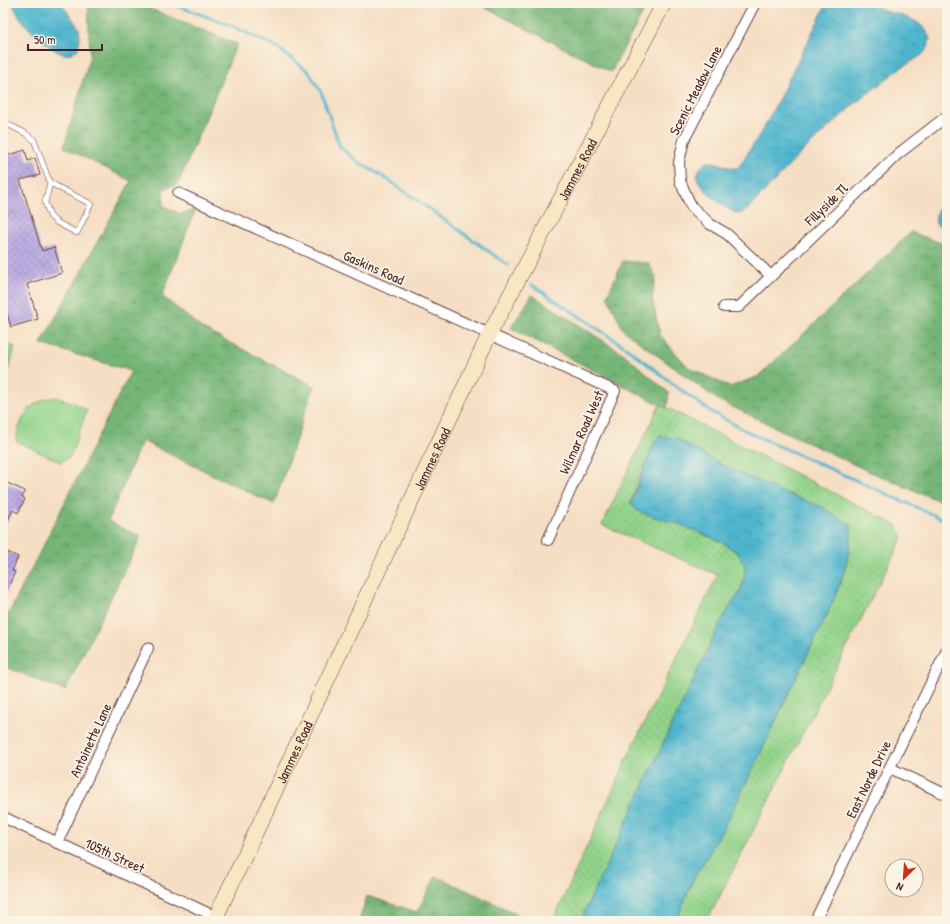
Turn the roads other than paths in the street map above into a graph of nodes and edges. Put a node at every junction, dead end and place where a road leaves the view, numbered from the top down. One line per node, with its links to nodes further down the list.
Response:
1 (664, 3): 9 (street, Jammes Road)
2 (755, 3): 7 (street, Scenic Meadow Lane)
3 (947, 116): 7 (street, Fillyside Tl)
4 (3, 122): 5 (lane)
5 (50, 183): 5 (lane)
6 (178, 193): 9 (street, Gaskins Road)
7 (770, 276): 8 (street, Fillyside Tl)
8 (724, 307)
9 (490, 335): 10 (street, Gaskins Road); 18 (street, Jammes Road)
10 (560, 366): 11 (street, Wilmar Road West)
11 (548, 540)
12 (148, 648): 17 (street, Antoinette Lane)
13 (947, 650): 14 (street, East Norde Drive)
14 (890, 768): 15 (street); 19 (street, East Norde Drive)
15 (947, 795)
16 (3, 817): 17 (street, 105th Street)
17 (57, 843): 18 (street, 105th Street)
18 (215, 919)
19 (815, 921)

